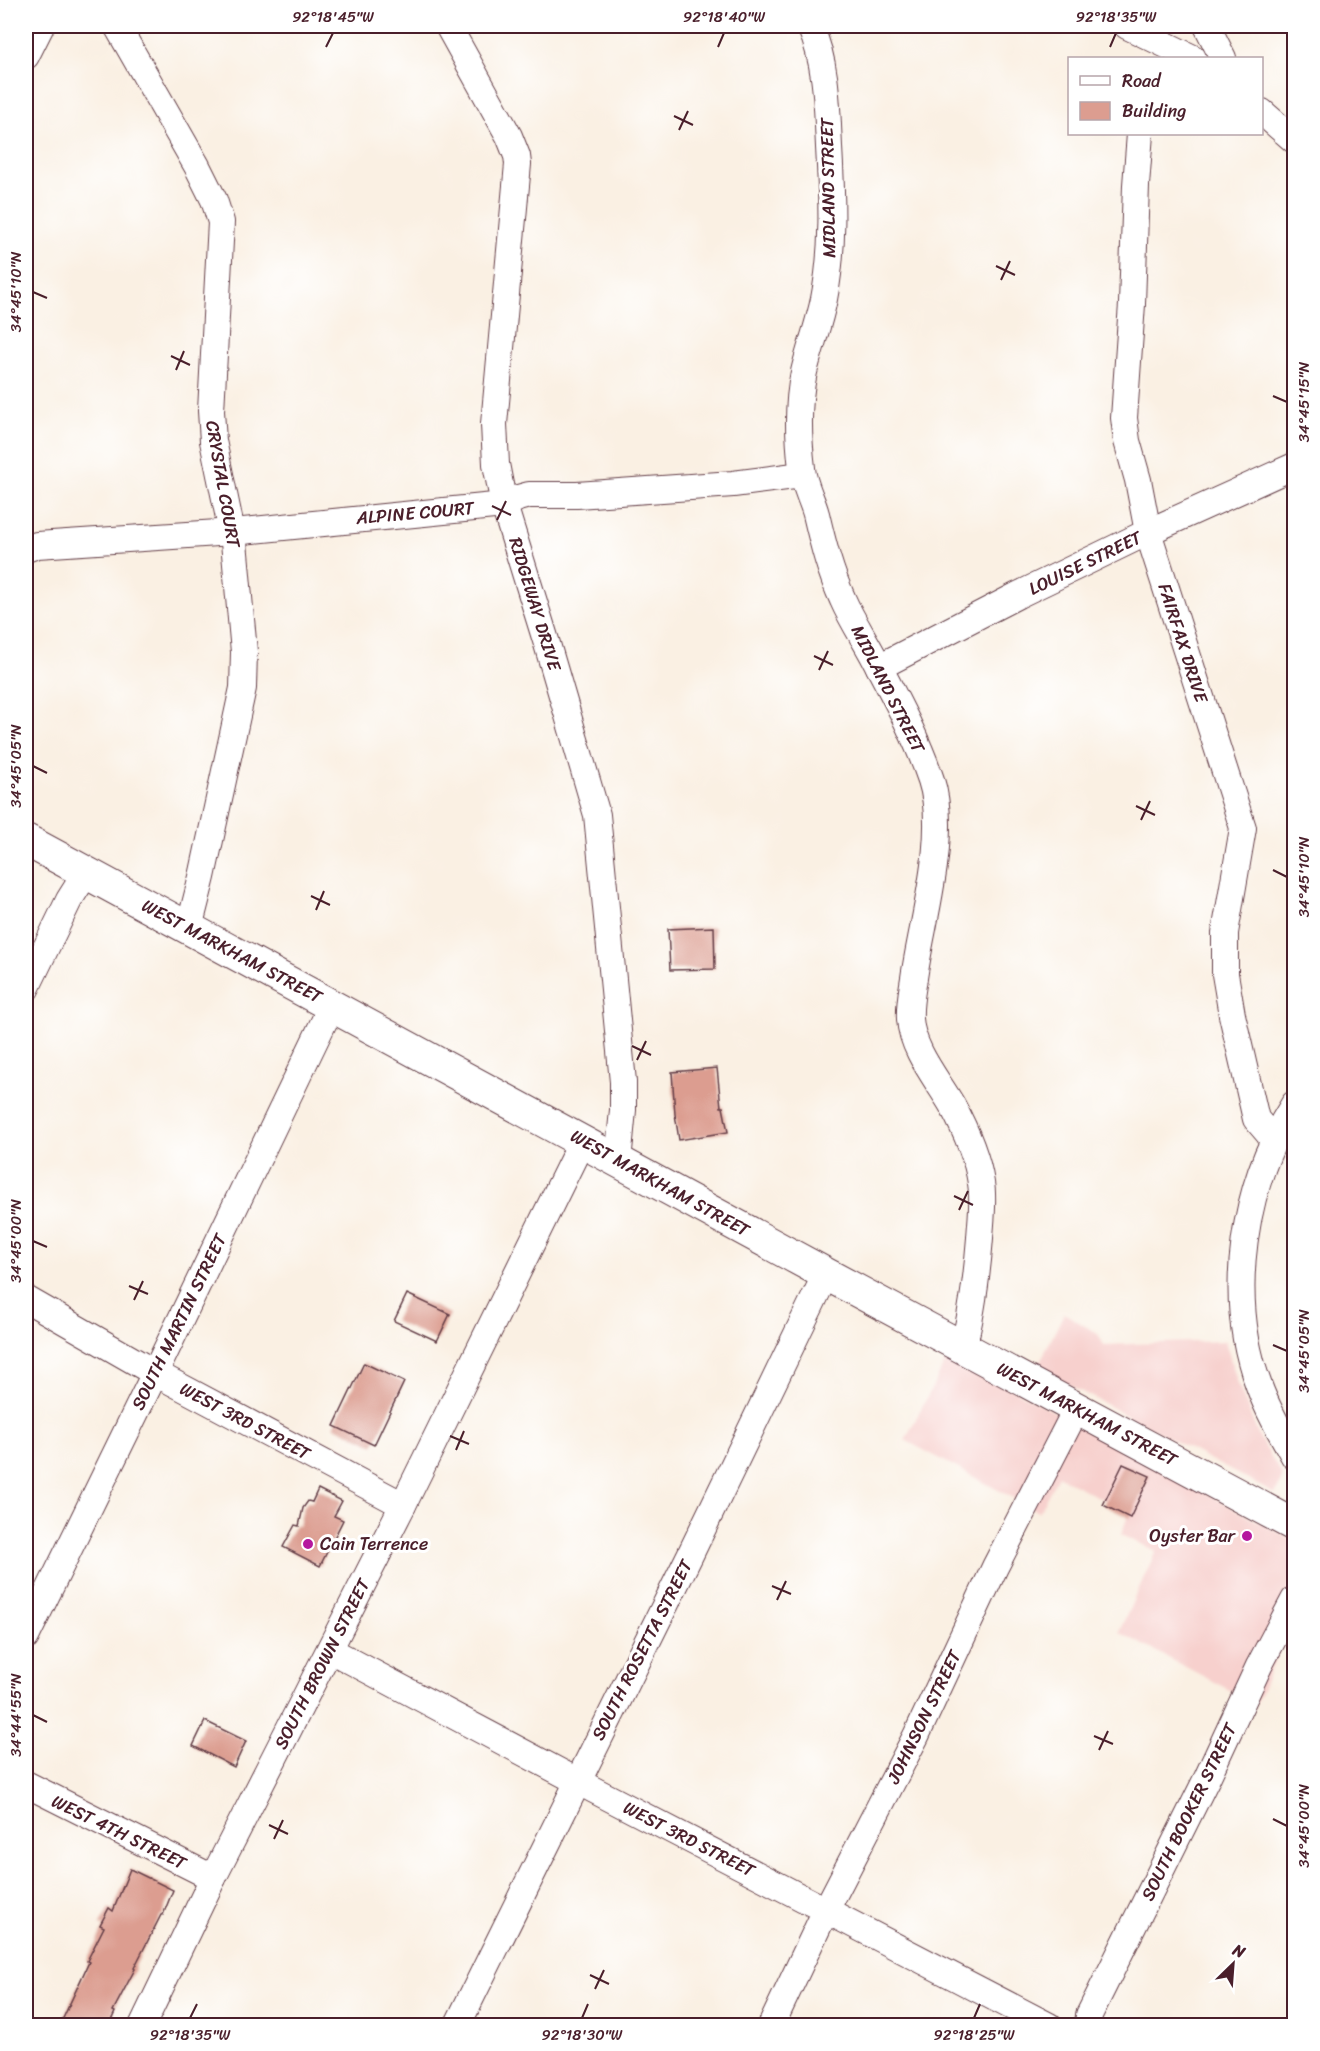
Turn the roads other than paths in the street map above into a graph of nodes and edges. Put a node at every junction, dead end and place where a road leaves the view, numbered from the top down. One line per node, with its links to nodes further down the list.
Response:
1 (41, 26): 7 (street)
2 (117, 26): 16 (street, CRYSTAL COURT)
3 (448, 26): 15 (street, RIDGEWAY DRIVE)
4 (810, 26): 14 (street, MIDLAND STREET)
5 (1207, 26): 9 (street)
6 (1141, 40): 8 (street)
7 (26, 56)
8 (1190, 57)
9 (1222, 57)
10 (1263, 113): 12 (street)
11 (1140, 135): 17 (street, FAIRFAX DRIVE)
12 (1294, 140)
13 (1294, 466): 17 (street, LOUISE STREET)
14 (802, 475): 15 (street, ALPINE COURT); 19 (street, MIDLAND STREET)
15 (504, 505): 16 (street, ALPINE COURT); 28 (street, RIDGEWAY DRIVE)
16 (233, 532): 18 (street, ALPINE COURT); 22 (street, CRYSTAL COURT)
17 (1148, 532): 19 (street, LOUISE STREET); 26 (street, FAIRFAX DRIVE)
18 (26, 549)
19 (879, 667): 31 (street, MIDLAND STREET)
20 (26, 840): 21 (main road, WEST MARKHAM STREET)
21 (86, 873): 22 (main road, WEST MARKHAM STREET); 23 (street)
22 (189, 928): 24 (main road, WEST MARKHAM STREET)
23 (26, 989)
24 (332, 1005): 27 (main road, WEST MARKHAM STREET); 32 (street, SOUTH MARTIN STREET)
25 (1294, 1104): 26 (street)
26 (1274, 1140): 34 (street)
27 (582, 1141): 28 (main road, WEST MARKHAM STREET); 35 (street, SOUTH BROWN STREET)
28 (618, 1161): 29 (main road, WEST MARKHAM STREET)
29 (826, 1274): 31 (main road, WEST MARKHAM STREET); 40 (street, SOUTH ROSETTA STREET)
30 (26, 1299): 32 (street, WEST 3RD STREET)
31 (963, 1347): 33 (main road, WEST MARKHAM STREET)
32 (155, 1373): 35 (street, WEST 3RD STREET); 38 (street, SOUTH MARTIN STREET)
33 (1077, 1408): 36 (main road, WEST MARKHAM STREET); 43 (street, JOHNSON STREET)
34 (1294, 1456)
35 (403, 1505): 39 (street, SOUTH BROWN STREET)
36 (1294, 1525)
37 (1294, 1600): 48 (street, SOUTH BOOKER STREET)
38 (26, 1637)
39 (330, 1650): 40 (street, WEST 3RD STREET); 42 (street, SOUTH BROWN STREET)
40 (577, 1781): 43 (street, WEST 3RD STREET); 45 (street, SOUTH ROSETTA STREET)
41 (26, 1784): 42 (street, WEST 4TH STREET)
42 (213, 1878): 44 (street, SOUTH BROWN STREET)
43 (826, 1910): 46 (street, JOHNSON STREET); 47 (street, WEST 3RD STREET)
44 (142, 2025)
45 (457, 2025)
46 (771, 2025)
47 (1049, 2025)
48 (1088, 2025)

